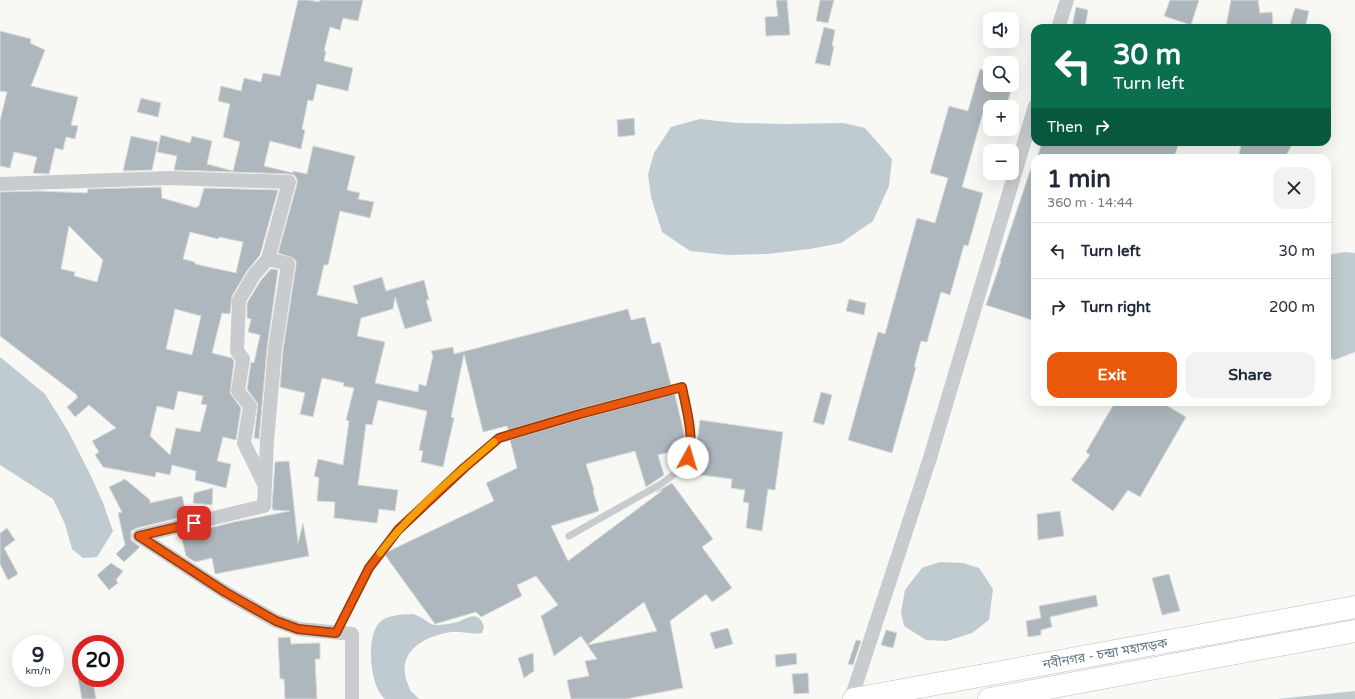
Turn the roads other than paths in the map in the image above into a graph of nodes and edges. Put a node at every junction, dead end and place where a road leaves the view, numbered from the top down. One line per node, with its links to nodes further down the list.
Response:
1 (1067, 0): 2 (street)
2 (1059, 24)
3 (1031, 119): 12 (street)
4 (0, 184): 5 (street)
5 (268, 259): 6 (street); 6 (street)
6 (265, 485): 10 (street)
7 (568, 536): 10 (lane)
8 (1355, 607): 13 (highway, নবীনগর - চন্দ্রা মহাসড়ক)
9 (1355, 631): 14 (highway, নবীনগর - চন্দ্রা মহাসড়ক)
10 (336, 633): 11 (street)
11 (352, 699)
12 (850, 699)
13 (854, 699)
14 (989, 699)

